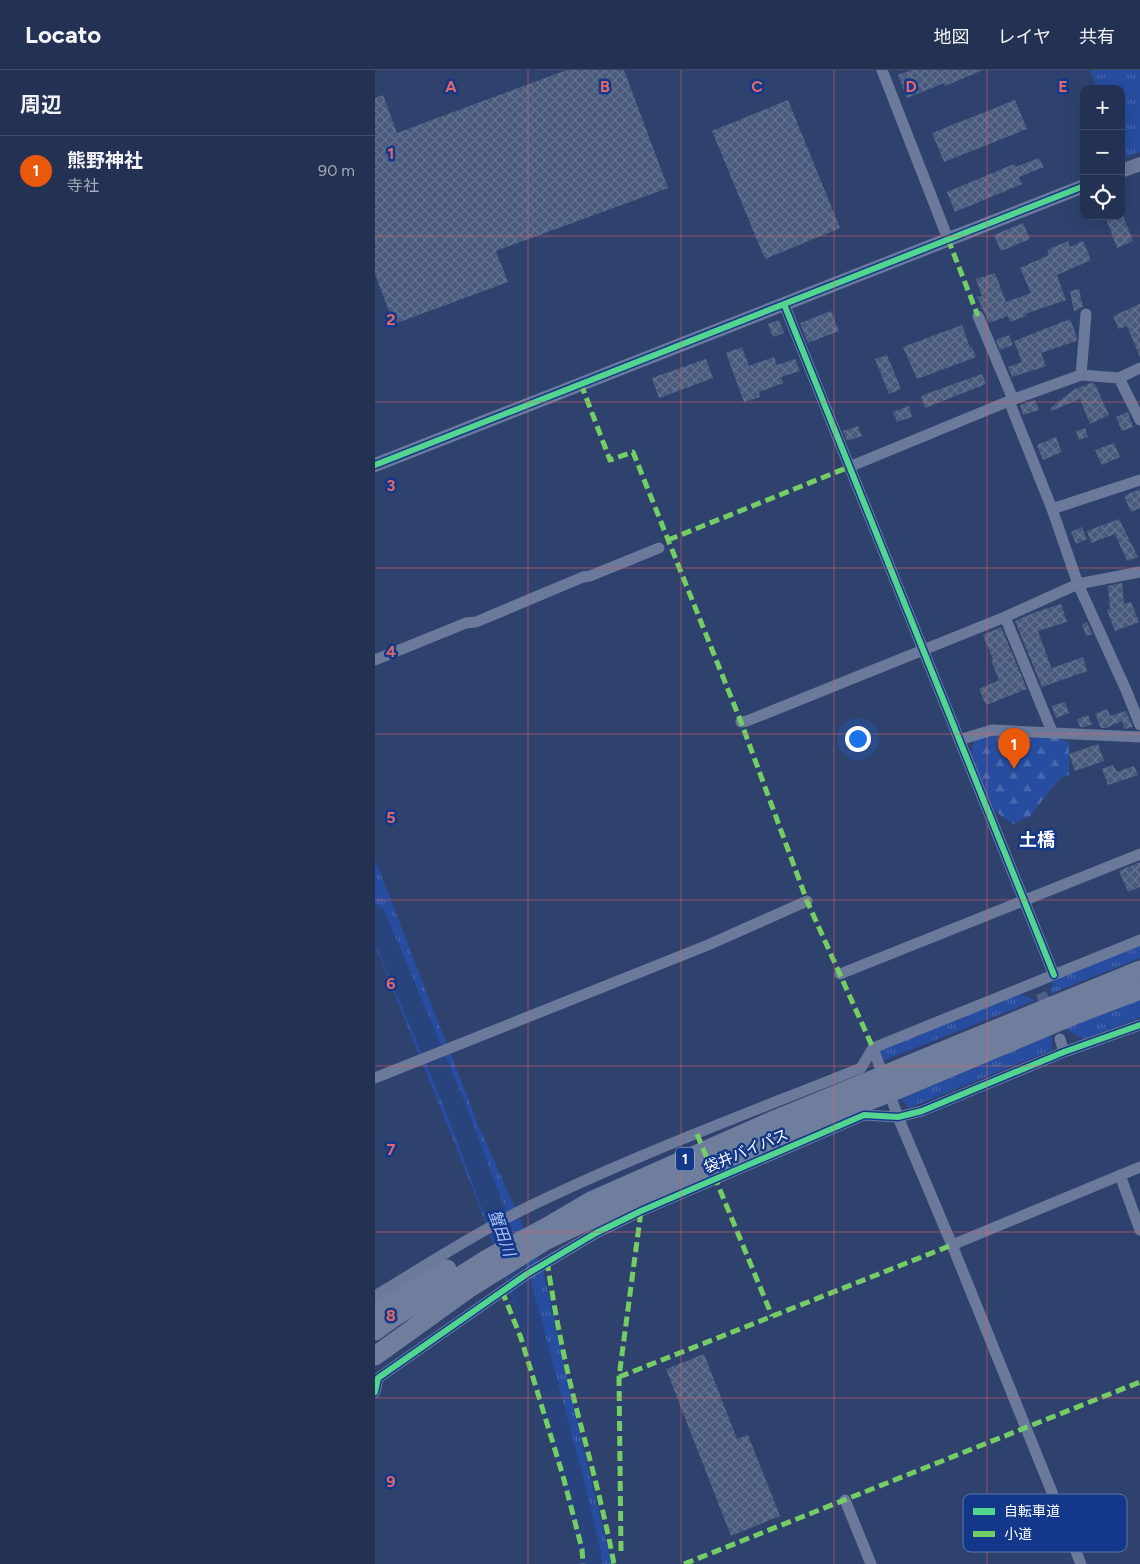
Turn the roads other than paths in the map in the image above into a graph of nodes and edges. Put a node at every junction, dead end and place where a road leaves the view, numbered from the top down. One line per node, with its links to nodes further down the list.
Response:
1 (882, 70): 5 (street)
2 (1140, 164): 3 (street)
3 (1125, 170)
4 (1080, 188): 5 (street)
5 (948, 239): 6 (street)
6 (784, 304): 14 (street); 15 (street)
7 (1086, 314): 10 (street)
8 (978, 316): 12 (street)
9 (1140, 368): 11 (street)
10 (1081, 376): 11 (street); 12 (street)
11 (1119, 378): 13 (street)
12 (1011, 400): 15 (street); 17 (street)
13 (1140, 420)
14 (375, 465)
15 (849, 467): 22 (street)
16 (1140, 480): 17 (street)
17 (1052, 509): 20 (street)
18 (659, 548): 23 (street)
19 (1140, 572): 20 (street)
20 (1078, 584): 21 (street); 25 (street)
21 (1005, 617): 22 (street); 26 (street)
22 (923, 650): 24 (street); 28 (street)
23 (375, 660)
24 (741, 722)
25 (1140, 725)
26 (1053, 734): 27 (street); 28 (street)
27 (1140, 738)
28 (959, 740): 30 (street)
29 (1140, 854): 30 (street)
30 (1024, 900): 34 (street); 35 (street)
31 (807, 901): 43 (street)
32 (1140, 940): 35 (street)
33 (1140, 970): 47 (highway, 袋井バイパス / 1)
34 (840, 974)
35 (1054, 975): 36 (street)
36 (1036, 982): 38 (street); 41 (street)
37 (1140, 990): 47 (highway, 袋井バイパス / 1)
38 (1041, 993)
39 (1140, 1025): 42 (street)
40 (1060, 1039): 42 (street)
41 (873, 1048): 44 (street); 50 (street)
42 (1064, 1052): 44 (street)
43 (375, 1078)
44 (898, 1117): 49 (street); 50 (street)
45 (1140, 1167): 46 (street)
46 (1120, 1176): 48 (street); 49 (street)
47 (595, 1209): 50 (highway); 50 (highway)
48 (1140, 1230)
49 (952, 1245): 57 (street)
50 (492, 1264): 51 (street); 52 (highway); 53 (highway); 54 (highway); 55 (highway); 56 (street)
51 (375, 1296)
52 (375, 1313)
53 (375, 1331)
54 (375, 1356)
55 (375, 1368)
56 (375, 1392)
57 (1053, 1494)
58 (845, 1500): 60 (street)
59 (1076, 1552): 61 (street)
60 (871, 1564)
61 (1081, 1564)

